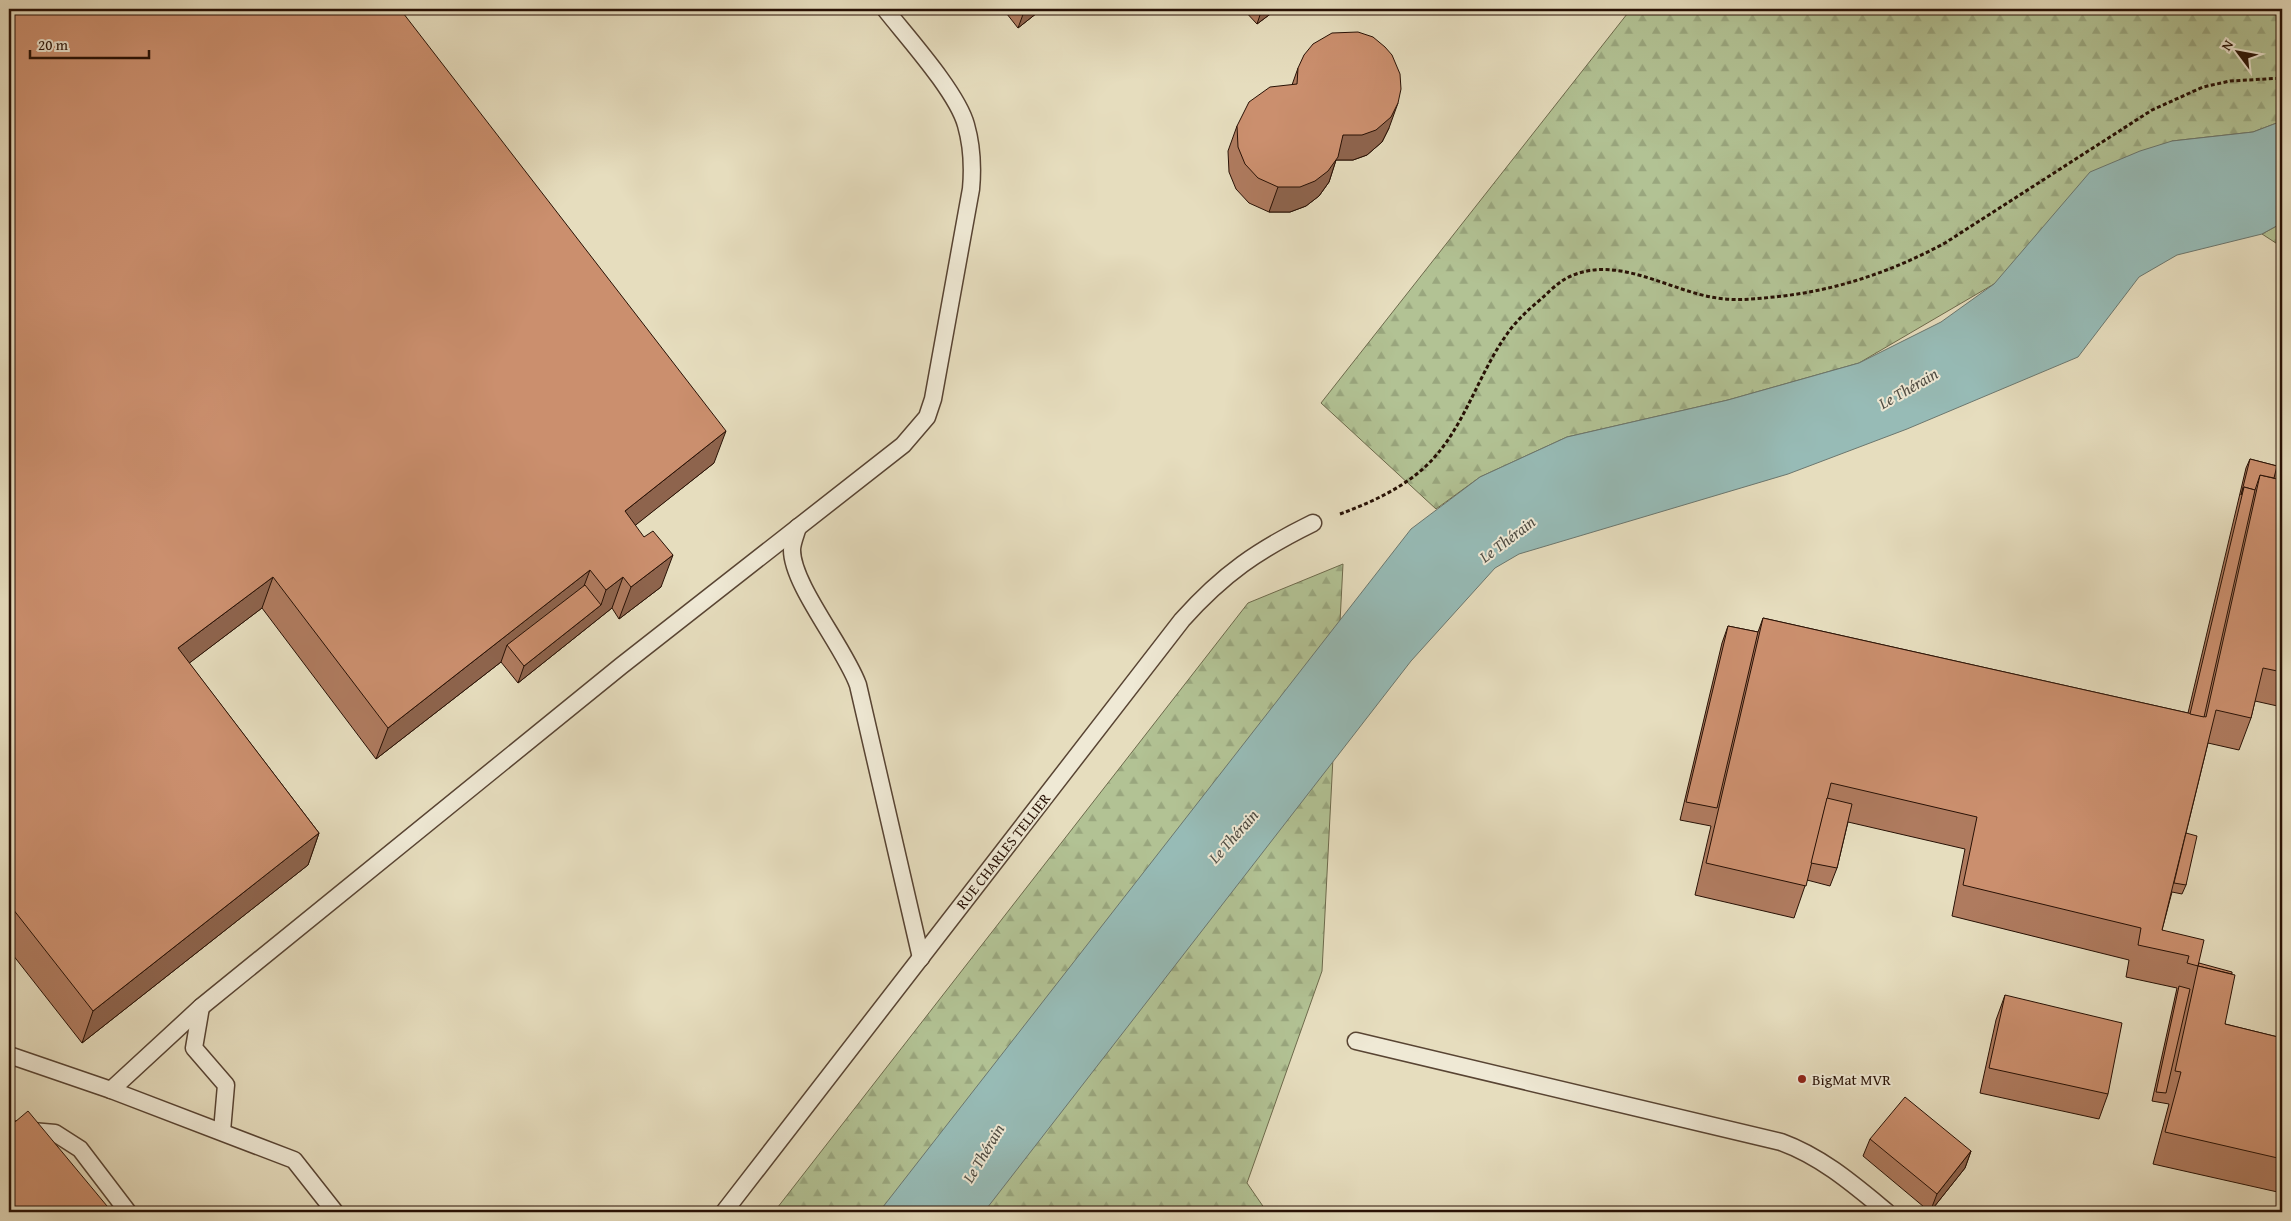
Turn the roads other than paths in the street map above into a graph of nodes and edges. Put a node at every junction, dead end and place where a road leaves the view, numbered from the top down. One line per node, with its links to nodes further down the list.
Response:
1 (885, 9): 3 (lane)
2 (1313, 523): 4 (lane, RUE CHARLES TELLIER)
3 (798, 527): 4 (lane); 5 (lane)
4 (921, 958): 13 (lane, RUE CHARLES TELLIER)
5 (201, 1008): 8 (lane); 10 (lane)
6 (1356, 1041): 14 (lane)
7 (9, 1055): 8 (lane)
8 (111, 1090): 10 (lane)
9 (9, 1129): 11 (lane)
10 (222, 1131): 12 (lane)
11 (128, 1212)
12 (335, 1212)
13 (724, 1212)
14 (1887, 1212)

